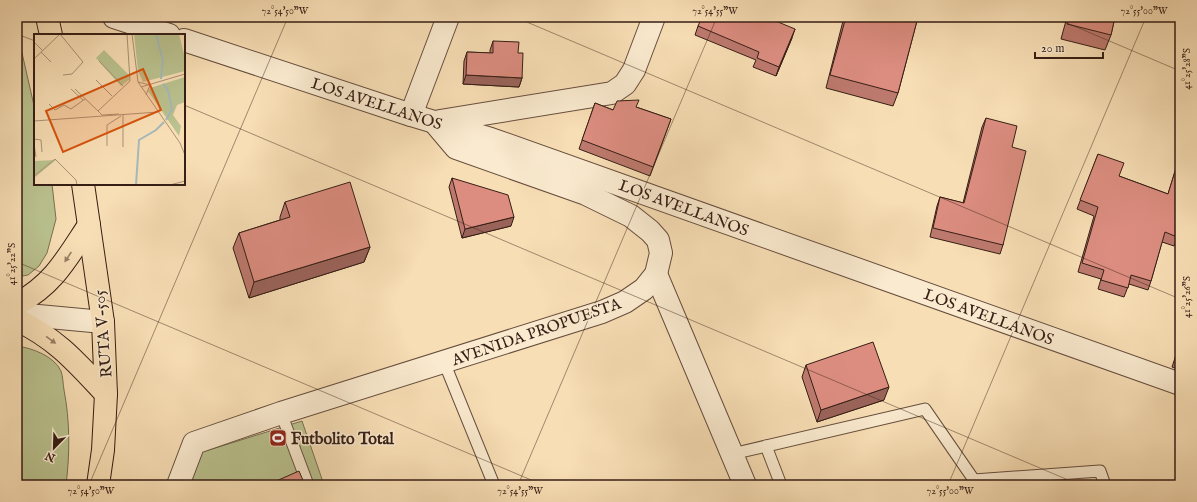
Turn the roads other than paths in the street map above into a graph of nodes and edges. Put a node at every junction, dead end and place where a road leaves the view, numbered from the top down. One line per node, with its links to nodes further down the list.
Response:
1 (47, 17): 5 (main road)
2 (114, 17): 6 (street)
3 (448, 17): 8 (street)
4 (654, 17): 9 (street)
5 (51, 34)
6 (166, 34)
7 (185, 40): 8 (street, LOS AVELLANOS)
8 (411, 115): 9 (street, LOS AVELLANOS)
9 (434, 122): 12 (street, AVENIDA PROPUESTA); 18 (street, LOS AVELLANOS)
10 (83, 185): 11 (main road, RUTA V-505)
11 (89, 225): 13 (main road, one-way to 13); 16 (main road, RUTA V-505)
12 (656, 274): 17 (street, AVENIDA PROPUESTA); 22 (street)
13 (17, 304)
14 (17, 314): 16 (street)
15 (17, 320): 19 (main road, one-way to 19)
16 (104, 322): 19 (main road, RUTA V-505)
17 (444, 362): 20 (street, AVENIDA PROPUESTA); 26 (lane)
18 (1180, 384)
19 (106, 394): 23 (main road, RUTA V-505)
20 (281, 413): 24 (street, AVENIDA PROPUESTA); 25 (lane)
21 (766, 446): 22 (lane); 28 (lane); 29 (lane)
22 (732, 454): 27 (street)
23 (98, 485)
24 (178, 485)
25 (308, 485)
26 (494, 485)
27 (745, 485)
28 (781, 485)
29 (1105, 485)

